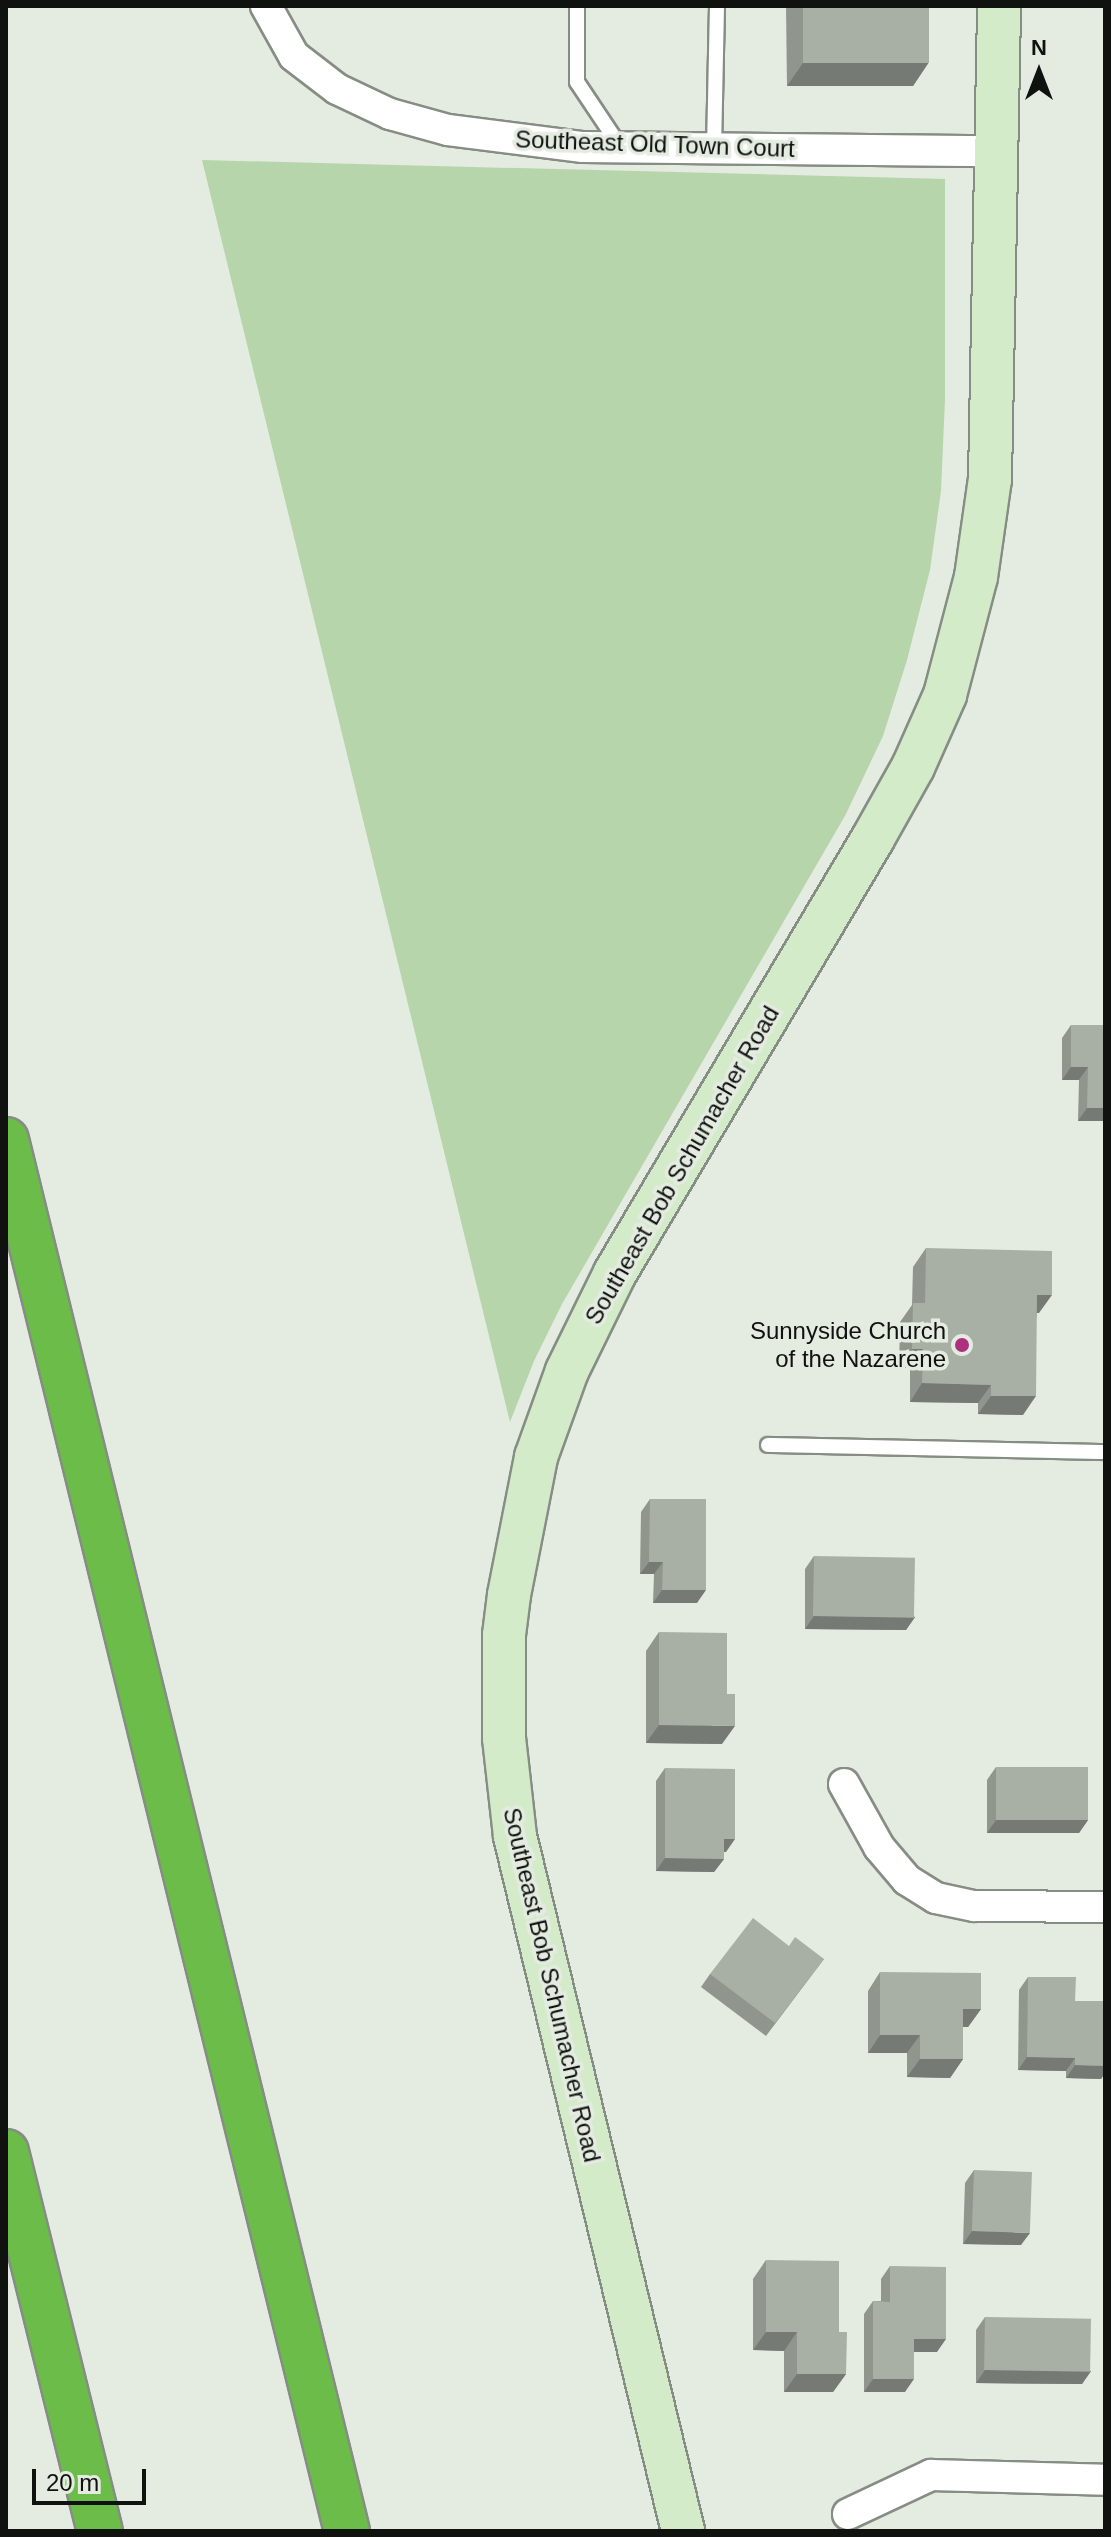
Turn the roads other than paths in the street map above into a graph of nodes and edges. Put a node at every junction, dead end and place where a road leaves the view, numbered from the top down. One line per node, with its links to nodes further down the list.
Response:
1 (266, 6): 5 (street, Southeast Old Town Court)
2 (577, 6): 5 (lane)
3 (717, 6): 6 (lane)
4 (999, 6): 7 (main road, Southeast Bob Schumacher Road)
5 (621, 148): 6 (street, Southeast Old Town Court)
6 (714, 149): 7 (street, Southeast Old Town Court)
7 (997, 151): 18 (main road, Southeast Bob Schumacher Road)
8 (6, 1140): 17 (highway)
9 (768, 1445): 10 (lane)
10 (1105, 1452)
11 (844, 1784): 12 (street)
12 (1105, 1907)
13 (6, 2152): 16 (highway)
14 (1105, 2480): 15 (street)
15 (848, 2514)
16 (100, 2531)
17 (347, 2531)
18 (683, 2531)

